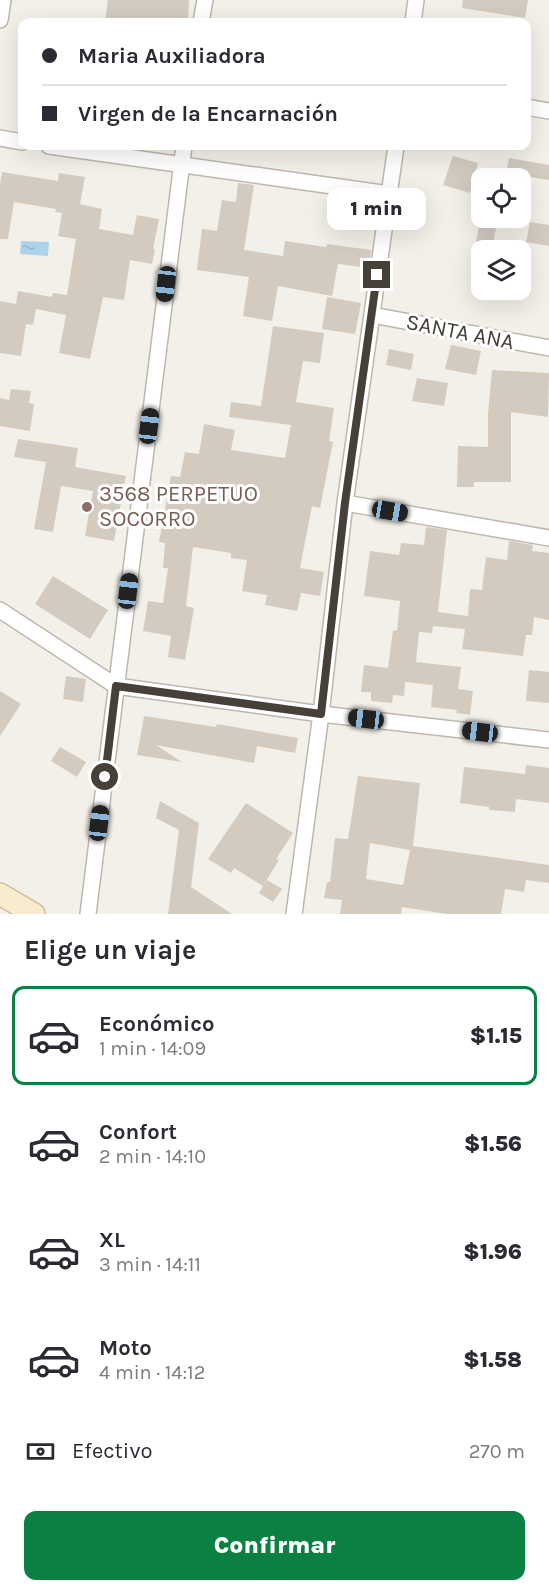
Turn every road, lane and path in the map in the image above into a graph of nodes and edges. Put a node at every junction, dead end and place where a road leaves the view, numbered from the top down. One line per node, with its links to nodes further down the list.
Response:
1 (3, 0): 6 (street)
2 (205, 0): 4 (street)
3 (416, 0): 5 (street)
4 (202, 18)
5 (414, 18)
6 (0, 20)
7 (531, 108): 8 (street)
8 (549, 111)
9 (0, 138): 10 (street)
10 (18, 141)
11 (77, 150): 14 (street)
12 (183, 150): 14 (street)
13 (395, 150): 15 (street)
14 (181, 165): 15 (street); 21 (street)
15 (388, 194): 16 (street)
16 (372, 315): 17 (street, SANTA ANA); 18 (street)
17 (549, 348)
18 (345, 503): 19 (street); 22 (street)
19 (549, 538)
20 (0, 610): 21 (street)
21 (116, 686): 22 (street); 26 (street)
22 (321, 714): 23 (street); 27 (street)
23 (549, 740)
24 (5, 902): 25 (main road)
25 (33, 914)
26 (88, 914)
27 (294, 914)

